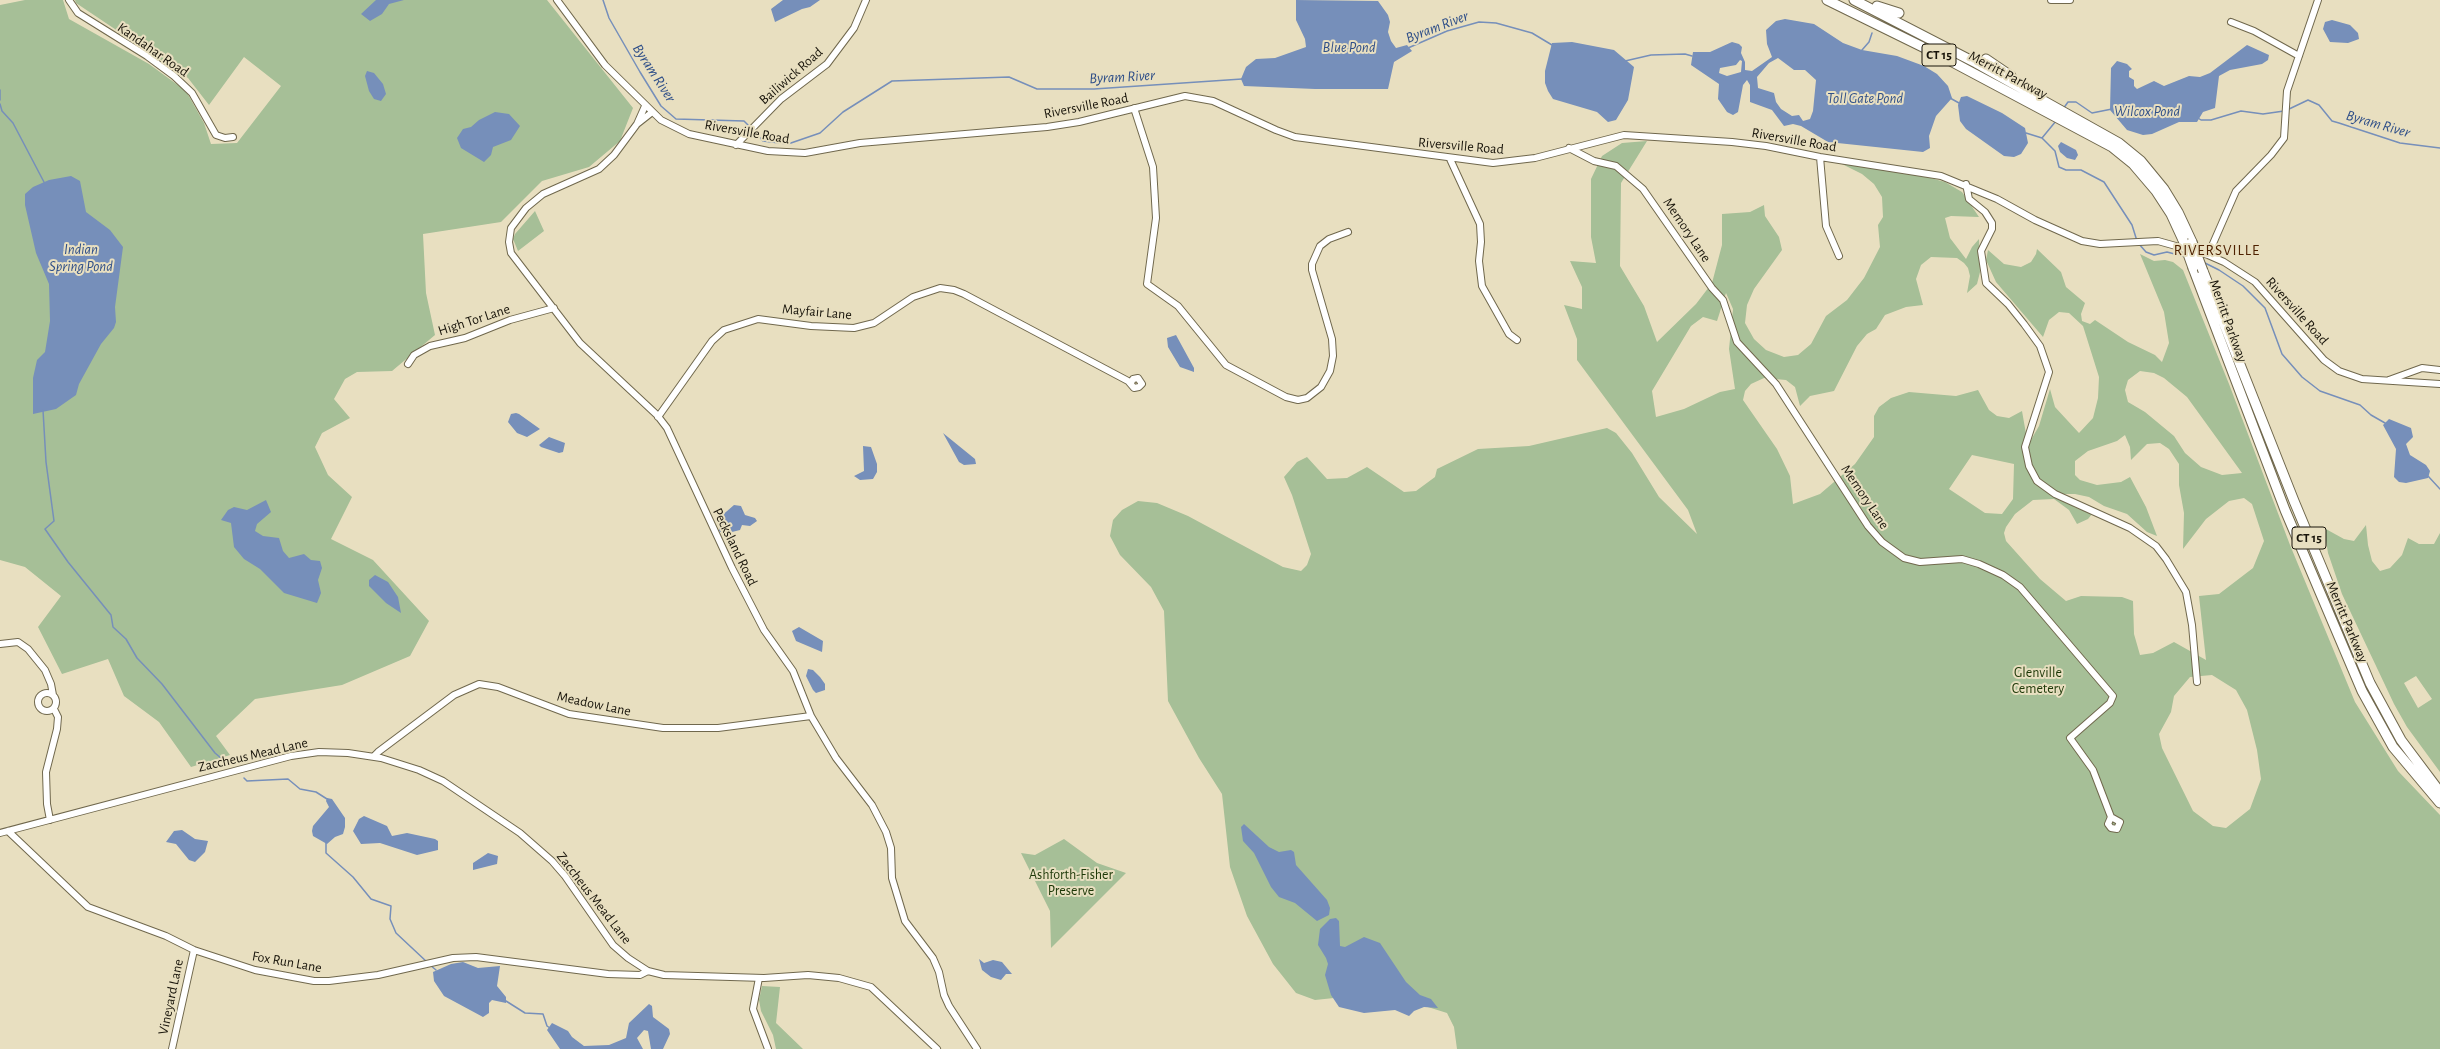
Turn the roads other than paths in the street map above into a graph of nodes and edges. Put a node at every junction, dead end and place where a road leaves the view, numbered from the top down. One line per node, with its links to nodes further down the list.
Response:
1 (69, 0): 20 (street, Kandahar Road)
2 (557, 0): 14 (street, Riversville Road)
3 (866, 0): 21 (street, Bailiwick Road)
4 (1827, 0): 15 (highway, Merritt Parkway / CT 15)
5 (1854, 0): 15 (highway, Merritt Parkway / CT 15)
6 (1857, 0): 10 (highway)
7 (2051, 0): 8 (street)
8 (2070, 0)
9 (2318, 0): 12 (street)
10 (1899, 13)
11 (2231, 22): 12 (street)
12 (2299, 56): 27 (street)
13 (1986, 59): 15 (highway)
14 (644, 106): 17 (street, Riversville Road); 19 (street, Pecksland Road)
15 (2050, 106): 18 (highway, Merritt Parkway / CT 15)
16 (1134, 108): 21 (street, Riversville Road); 24 (street, Riversville Road); 26 (street)
17 (651, 113): 19 (street, Pecksland Road); 21 (street, Riversville Road)
18 (2072, 120): 45 (highway, Merritt Parkway / CT 15, bridge); 46 (highway, Merritt Parkway / CT 15, bridge)
19 (637, 124): 29 (street, Pecksland Road)
20 (233, 137)
21 (736, 145)
22 (1569, 148): 23 (street, Riversville Road); 24 (street, Riversville Road); 47 (street, Memory Lane)
23 (1820, 157): 25 (street, Riversville Road); 28 (street)
24 (1450, 159): 30 (street)
25 (1966, 184): 27 (street, Riversville Road); 40 (street)
26 (1348, 232)
27 (2208, 255): 34 (street, Riversville Road)
28 (1839, 256)
29 (554, 308): 31 (street, High Tor Lane); 38 (street, Pecksland Road)
30 (1518, 340)
31 (408, 364)
32 (2422, 368): 33 (street); 34 (street); 35 (street)
33 (2440, 370)
34 (2388, 381): 35 (street, Riversville Road)
35 (2418, 382): 37 (street, Riversville Road)
36 (1131, 383): 38 (street, Mayfair Lane)
37 (2440, 384)
38 (658, 417): 43 (street, Pecksland Road)
39 (0, 644): 41 (street)
40 (2197, 682)
41 (53, 695): 42 (street); 42 (street)
42 (54, 709): 48 (street)
43 (811, 716): 44 (street, Meadow Lane); 57 (street, Pecksland Road)
44 (374, 756): 48 (street, Zaccheus Mead Lane); 52 (street, Zaccheus Mead Lane)
45 (2440, 792)
46 (2440, 803)
47 (2111, 817)
48 (50, 820): 49 (street, Zaccheus Mead Lane)
49 (8, 831): 50 (street, Zaccheus Mead Lane); 51 (street, Fox Run Lane)
50 (0, 833)
51 (194, 950): 52 (street, Fox Run Lane); 54 (street, Vineyard Lane)
52 (648, 971): 53 (street, Zaccheus Mead Lane)
53 (759, 978): 55 (street); 56 (street, Zaccheus Mead Lane)
54 (172, 1049)
55 (768, 1049)
56 (937, 1049)
57 (977, 1049)

